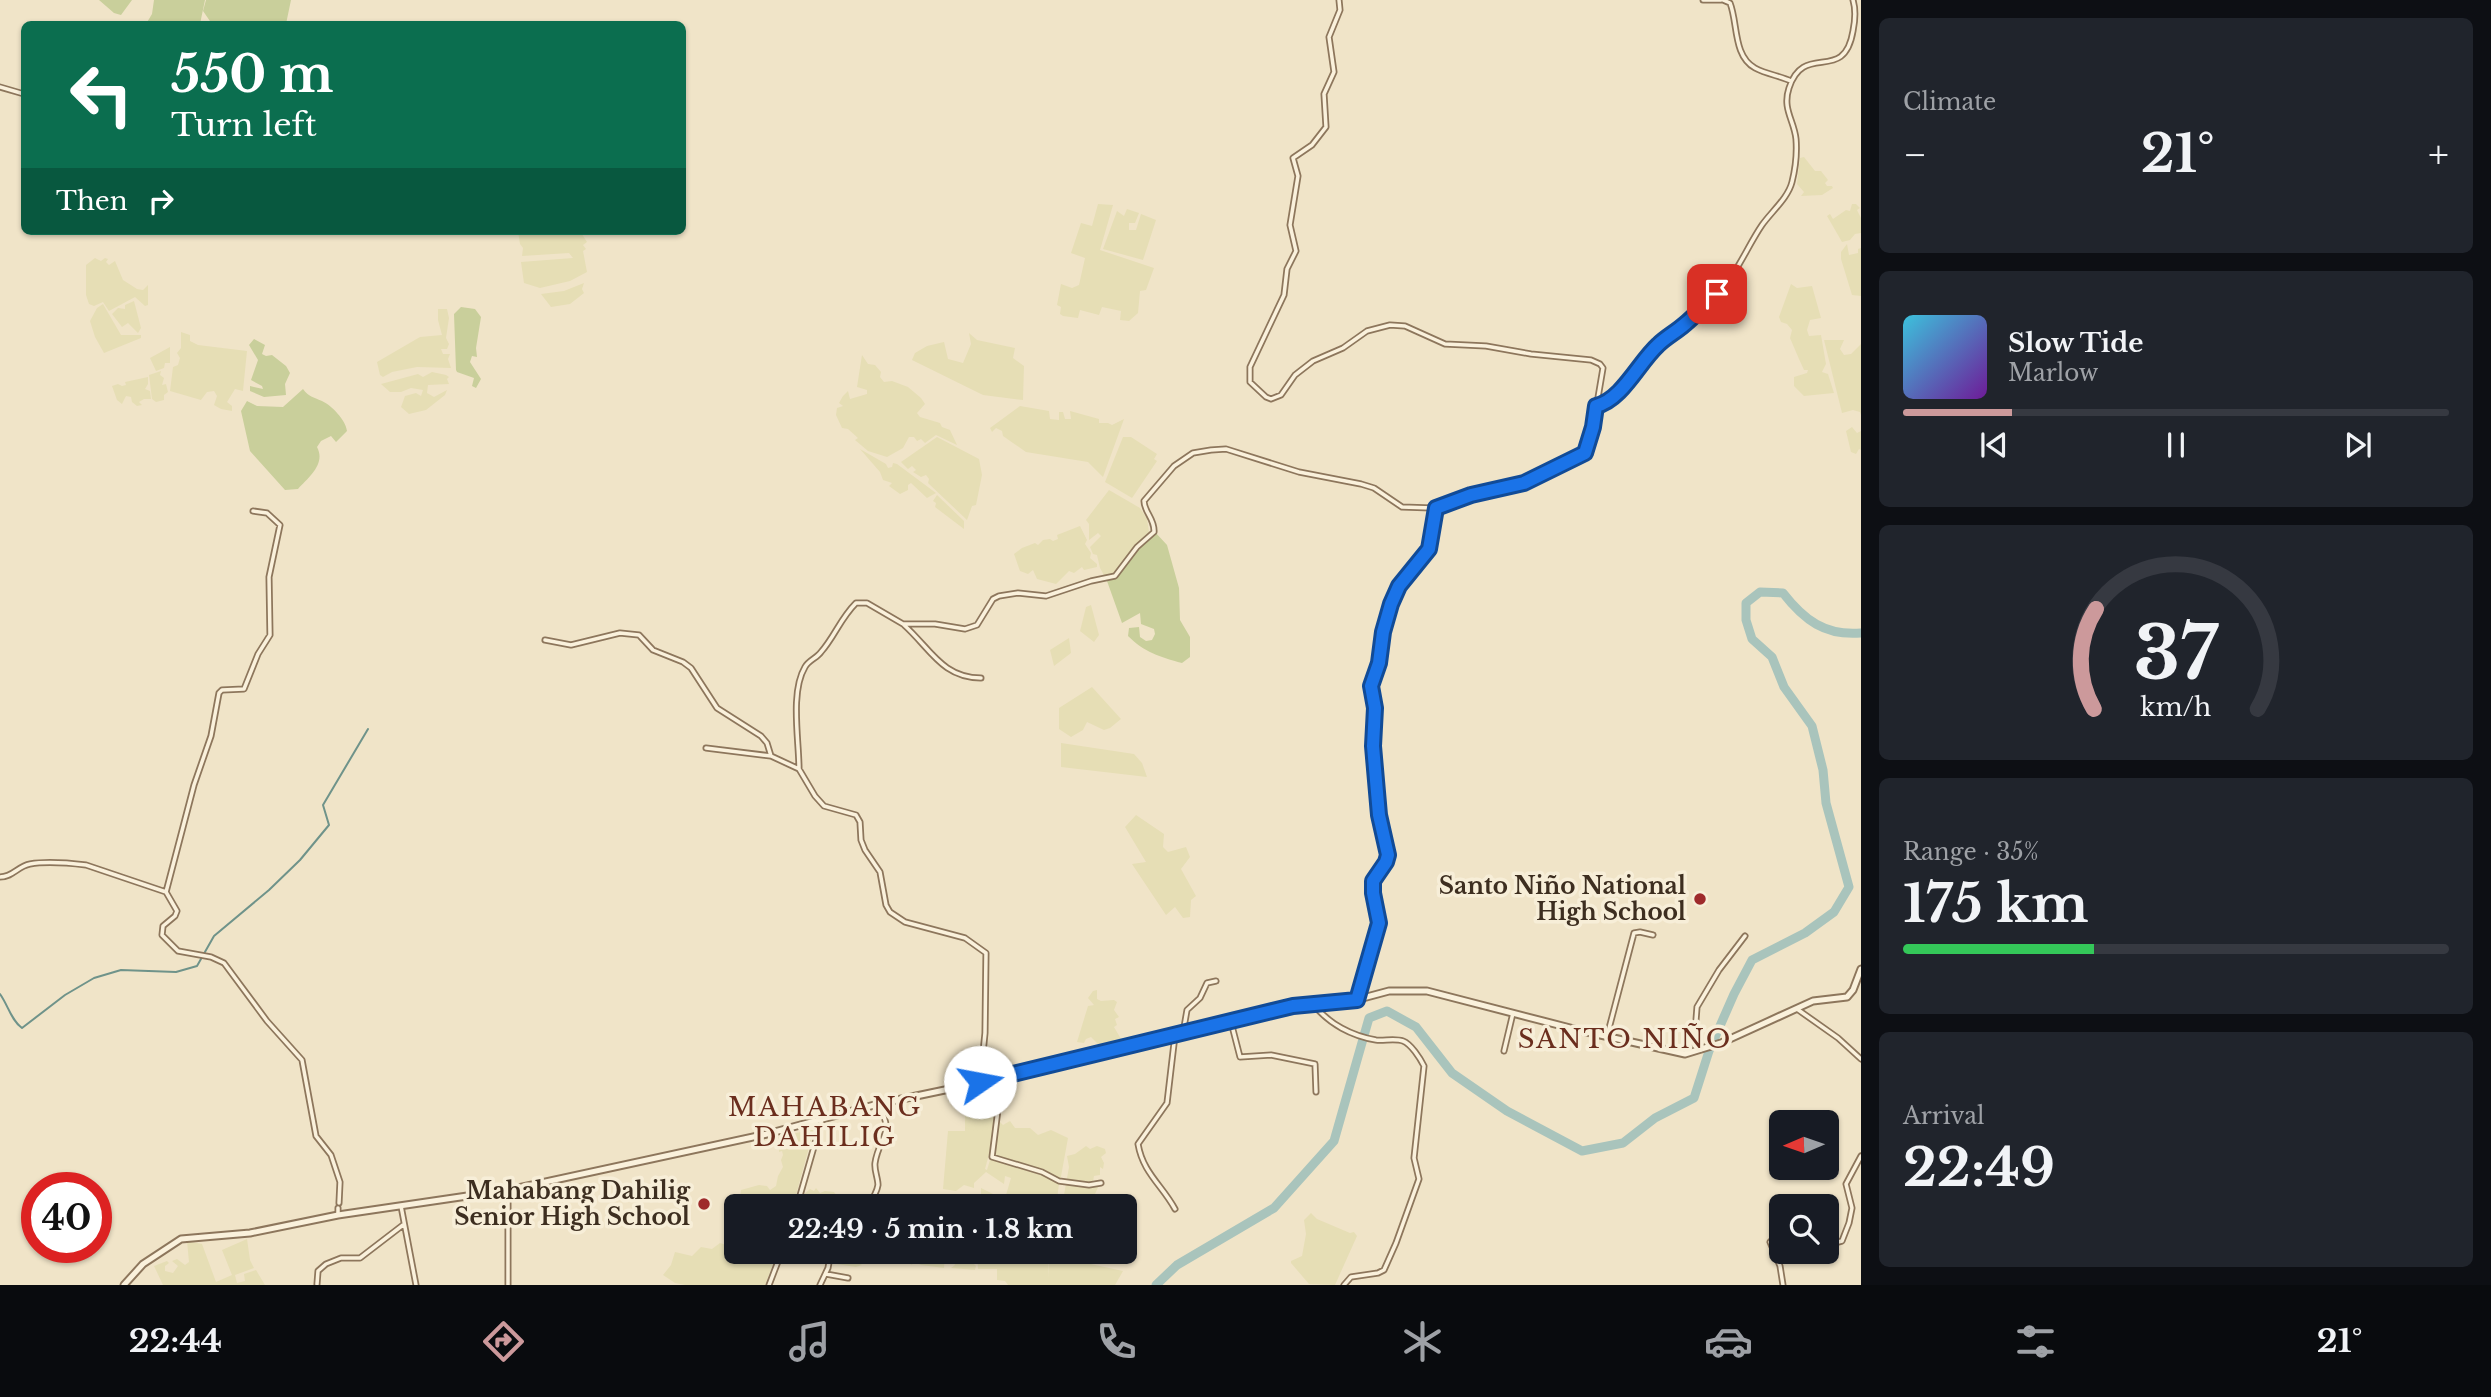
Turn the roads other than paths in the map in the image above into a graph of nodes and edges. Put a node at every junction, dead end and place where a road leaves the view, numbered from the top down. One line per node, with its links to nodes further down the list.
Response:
1 (1339, 0): 10 (street)
2 (1703, 0): 3 (street)
3 (1722, 0): 7 (street)
4 (1853, 0): 6 (street)
5 (1861, 5): 6 (street)
6 (1856, 8): 7 (street)
7 (1791, 81): 10 (street)
8 (0, 87): 9 (street)
9 (21, 93)
10 (1596, 406): 11 (street)
11 (1436, 508): 13 (street); 25 (street)
12 (253, 511): 20 (street)
13 (903, 624): 15 (street); 18 (street)
14 (545, 640): 17 (street)
15 (981, 678)
16 (706, 748): 17 (street)
17 (771, 756): 18 (street)
18 (799, 769): 37 (street)
19 (0, 877): 20 (street)
20 (166, 892): 48 (street)
21 (1653, 935): 32 (street)
22 (1745, 936): 34 (street)
23 (1861, 969): 27 (street)
24 (1216, 981): 30 (street)
25 (1357, 1000): 26 (street); 28 (street)
26 (1314, 1004): 29 (street); 62 (street)
27 (1797, 1009): 34 (street); 35 (street)
28 (1513, 1013): 32 (street); 33 (street)
29 (1231, 1022): 30 (street); 38 (street)
30 (1183, 1033): 31 (street)
31 (1175, 1035): 36 (street); 47 (street)
32 (1607, 1036): 34 (street)
33 (1504, 1051)
34 (1687, 1054)
35 (1861, 1059)
36 (1002, 1078): 37 (street); 42 (street)
37 (980, 1082): 39 (street)
38 (1315, 1092)
39 (878, 1104): 40 (street); 45 (street)
40 (822, 1119): 43 (street); 44 (street)
41 (1861, 1157): 50 (street)
42 (1101, 1183)
43 (508, 1190): 46 (street); 59 (street)
44 (800, 1194)
45 (874, 1194)
46 (401, 1206): 48 (street); 49 (street)
47 (1175, 1209)
48 (338, 1215): 57 (street)
49 (403, 1225): 56 (street); 58 (street)
50 (1839, 1242)
51 (777, 1264): 60 (street)
52 (829, 1264): 54 (street)
53 (1779, 1264): 63 (street)
54 (827, 1274): 55 (street); 61 (street)
55 (848, 1278)
56 (317, 1284)
57 (124, 1285)
58 (416, 1285)
59 (508, 1285)
60 (769, 1285)
61 (820, 1285)
62 (1344, 1285)
63 (1783, 1285)

